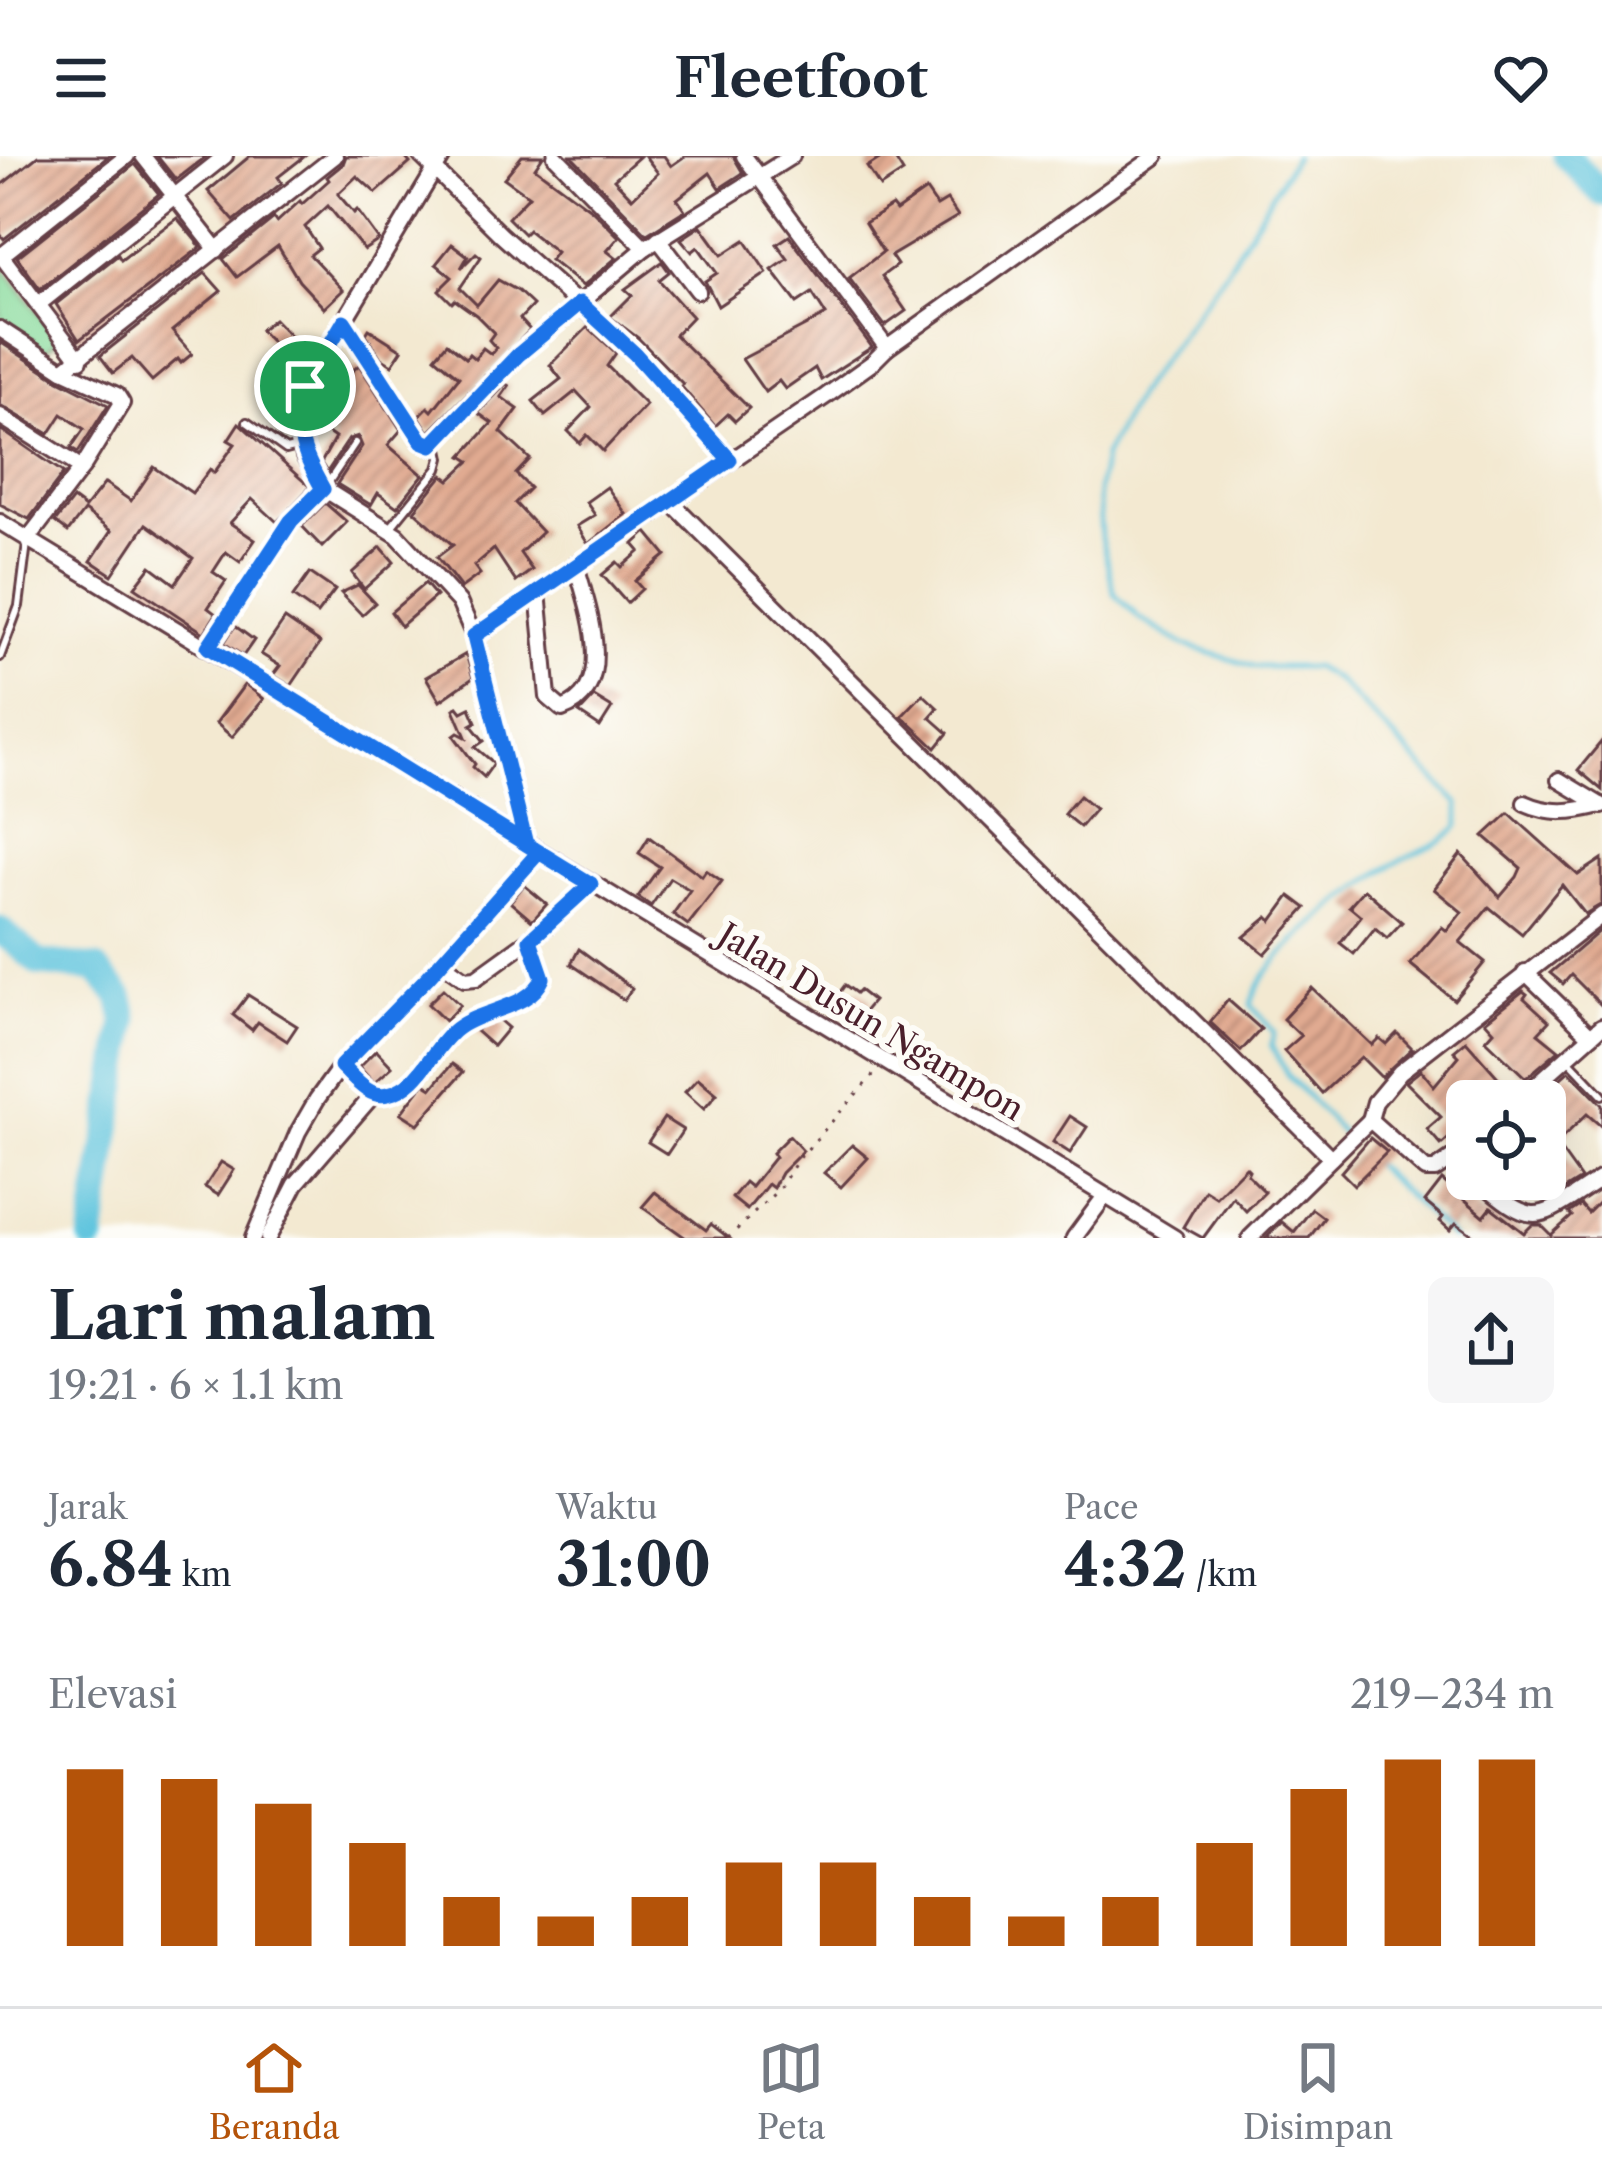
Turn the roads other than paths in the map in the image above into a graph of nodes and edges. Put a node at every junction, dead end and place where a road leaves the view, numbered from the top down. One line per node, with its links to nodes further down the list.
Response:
1 (128, 156): 16 (street)
2 (143, 156): 13 (street)
3 (225, 156): 13 (street)
4 (334, 156): 15 (street)
5 (421, 156): 11 (street)
6 (443, 156): 11 (street)
7 (556, 156): 14 (street)
8 (744, 156): 12 (street)
9 (792, 156): 12 (street)
10 (1156, 156): 22 (street)
11 (434, 171): 19 (street); 20 (street)
12 (758, 174): 14 (street); 22 (street)
13 (173, 197): 15 (street); 18 (street)
14 (652, 244): 17 (street); 19 (street)
15 (217, 250): 23 (street)
16 (0, 255): 18 (street)
17 (698, 291)
18 (40, 303): 23 (street)
19 (580, 303): 27 (street); 30 (street)
20 (344, 321): 27 (street); 29 (street)
21 (0, 329): 24 (street)
22 (887, 348): 30 (street)
23 (80, 360): 24 (street)
24 (63, 370): 31 (street)
25 (0, 416): 31 (street)
26 (247, 422): 29 (lane)
27 (436, 441): 35 (lane)
28 (355, 443): 32 (lane)
29 (302, 446): 32 (street)
30 (730, 460): 33 (street)
31 (82, 468): 36 (street)
32 (323, 489): 35 (street); 40 (street)
33 (671, 502): 37 (street); 56 (street)
34 (0, 522): 36 (street, Jalan Dusun Ngampon)
35 (389, 530): 39 (street)
36 (28, 539): 40 (street, Jalan Dusun Ngampon); 41 (lane)
37 (576, 565): 38 (street); 38 (street)
38 (538, 592): 39 (street)
39 (474, 636): 45 (street)
40 (208, 647): 45 (street, Jalan Dusun Ngampon)
41 (0, 657)
42 (1559, 779): 44 (street)
43 (1525, 803): 44 (street)
44 (1602, 805)
45 (532, 848): 46 (street, Jalan Dusun Ngampon); 48 (street)
46 (591, 884): 48 (street); 59 (street, Jalan Dusun Ngampon)
47 (1602, 915): 49 (street)
48 (441, 962): 61 (street)
49 (1526, 972): 50 (street); 55 (street)
50 (1596, 1031): 51 (street)
51 (1567, 1057): 52 (street); 54 (lane)
52 (1541, 1080)
53 (374, 1094): 61 (street)
54 (1602, 1095)
55 (1370, 1120): 56 (street); 57 (street)
56 (1330, 1158): 64 (street)
57 (1446, 1166)
58 (1602, 1178): 60 (street)
59 (1105, 1196): 62 (street); 63 (street, Jalan Dusun Ngampon)
60 (1502, 1200)
61 (259, 1237)
62 (1074, 1238)
63 (1175, 1238)
64 (1250, 1238)

